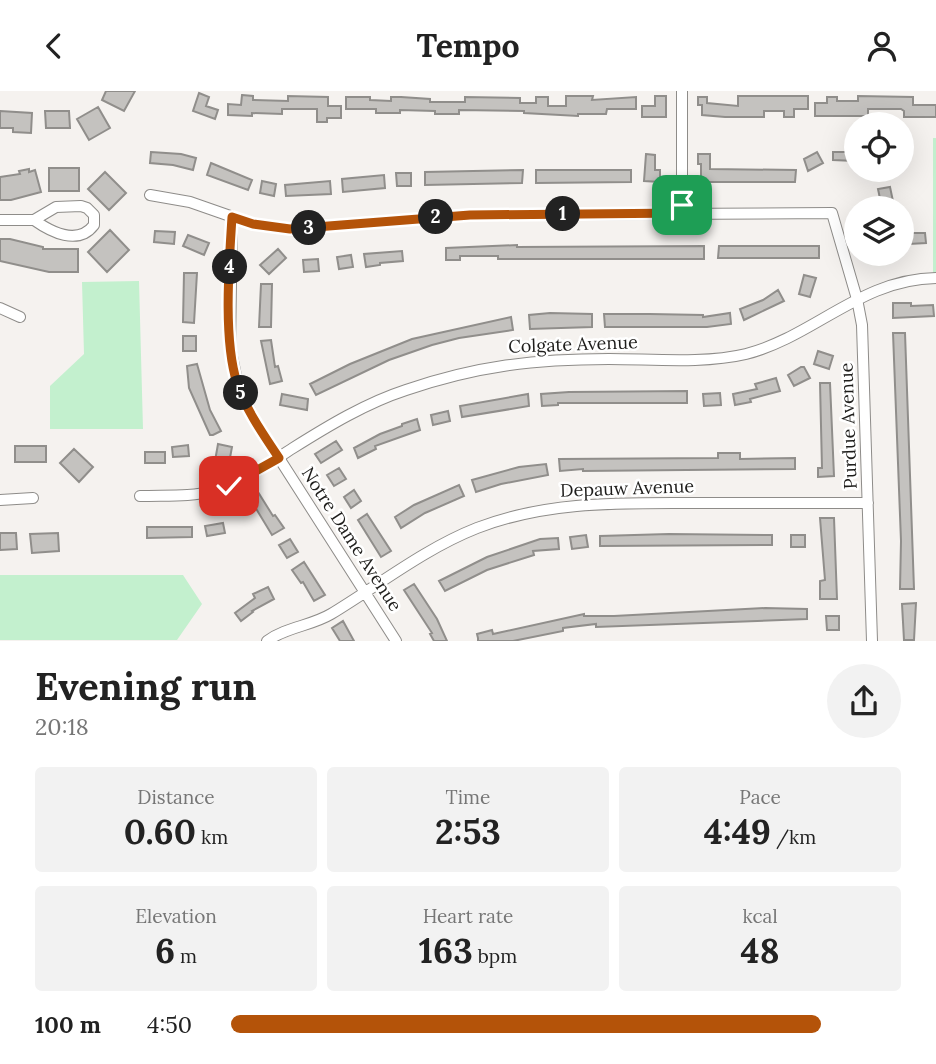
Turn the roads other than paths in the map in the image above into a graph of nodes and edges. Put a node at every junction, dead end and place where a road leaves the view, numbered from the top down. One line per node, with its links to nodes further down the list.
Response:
1 (682, 91): 3 (street)
2 (150, 195): 4 (street)
3 (682, 213): 4 (street); 8 (street, Purdue Avenue)
4 (232, 217): 11 (street, Notre Dame Avenue)
5 (34, 220): 5 (street); 6 (street)
6 (0, 221)
7 (936, 278): 8 (street, Colgate Avenue)
8 (857, 299): 11 (street, Colgate Avenue); 15 (street, Purdue Avenue)
9 (0, 308): 10 (street)
10 (20, 317)
11 (279, 458): 12 (street, Colgate Avenue); 16 (street, Notre Dame Avenue)
12 (140, 496)
13 (33, 498): 14 (street)
14 (0, 500)
15 (868, 503): 16 (street, Depauw Avenue); 19 (street, Purdue Avenue)
16 (365, 592): 17 (street, Depauw Avenue); 18 (street, Notre Dame Avenue)
17 (267, 641)
18 (396, 641)
19 (872, 641)

